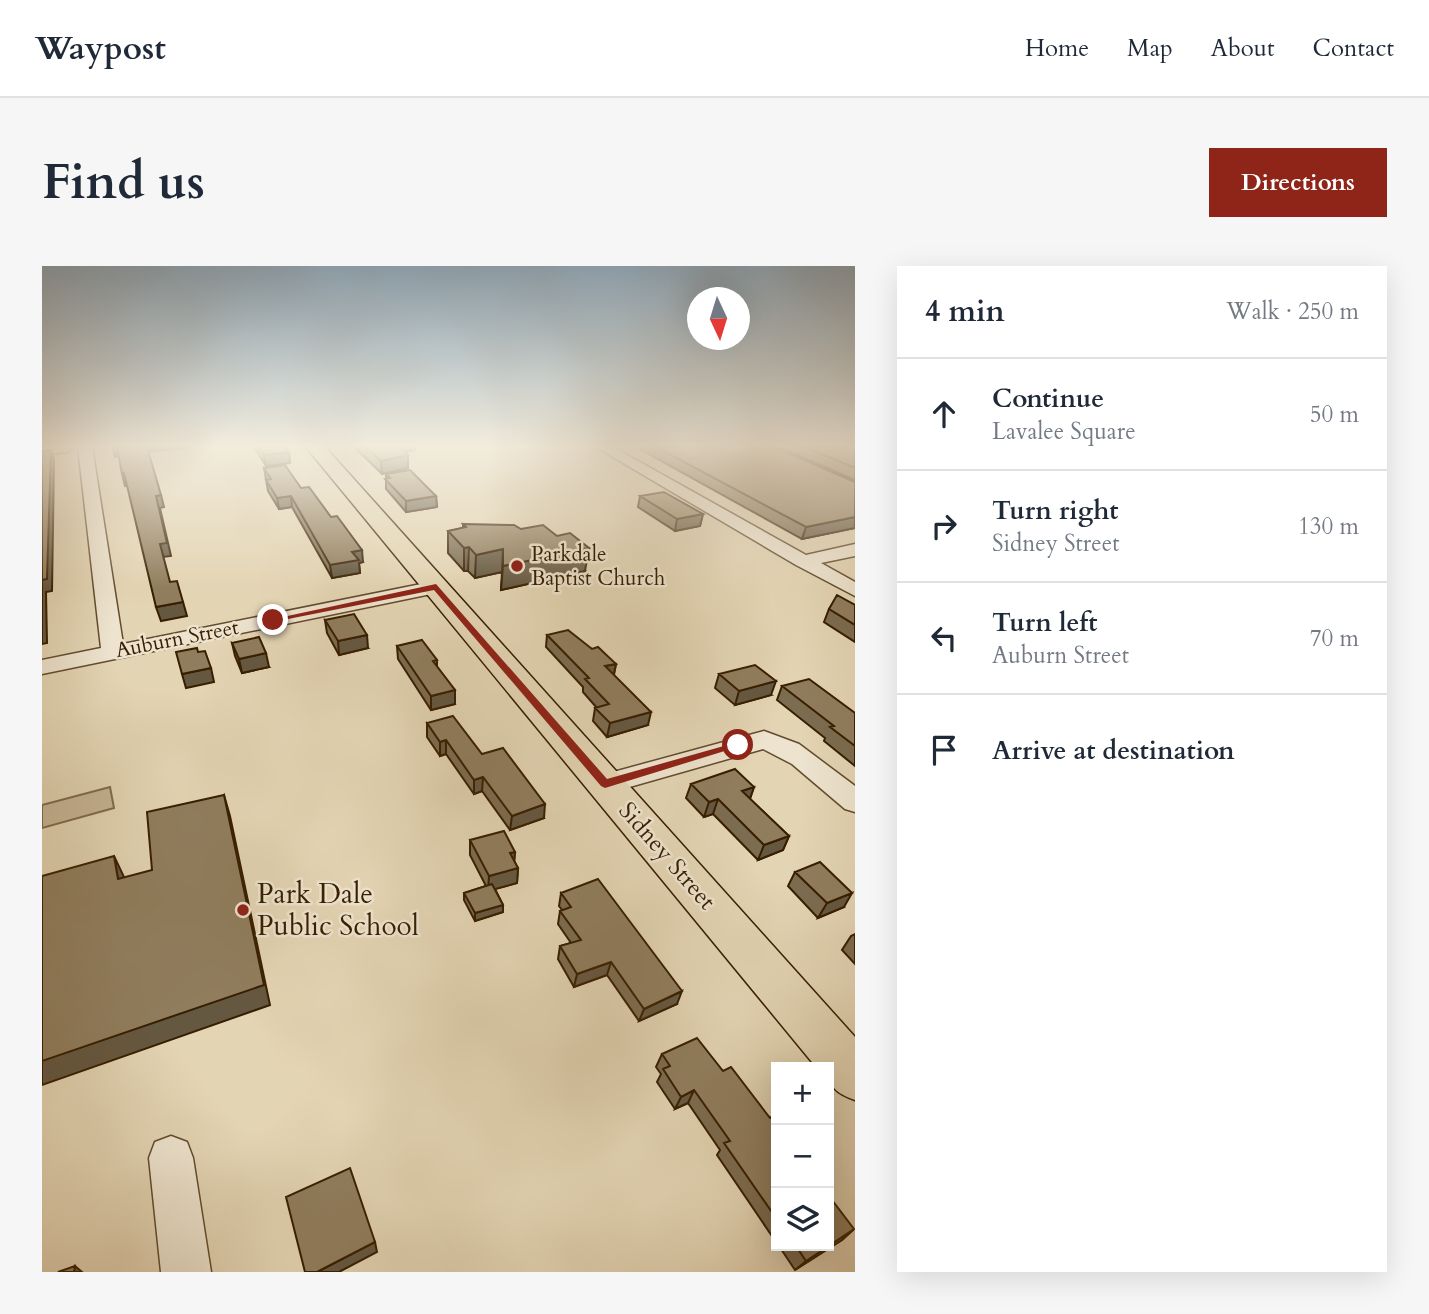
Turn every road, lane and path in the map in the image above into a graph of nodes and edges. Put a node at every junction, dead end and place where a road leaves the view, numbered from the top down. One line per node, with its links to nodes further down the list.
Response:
1 (91, 494): 8 (street)
2 (356, 494): 6 (main road, Sidney Street)
3 (685, 494): 5 (street)
4 (855, 550): 5 (street)
5 (803, 561): 7 (street)
6 (436, 587): 8 (street, Auburn Street); 10 (main road, Sidney Street)
7 (855, 590)
8 (113, 652): 9 (street, Auburn Street)
9 (42, 667)
10 (605, 784): 11 (street); 12 (main road, Sidney Street)
11 (855, 802)
12 (855, 1075)
13 (171, 1157): 14 (street)
14 (186, 1272)

